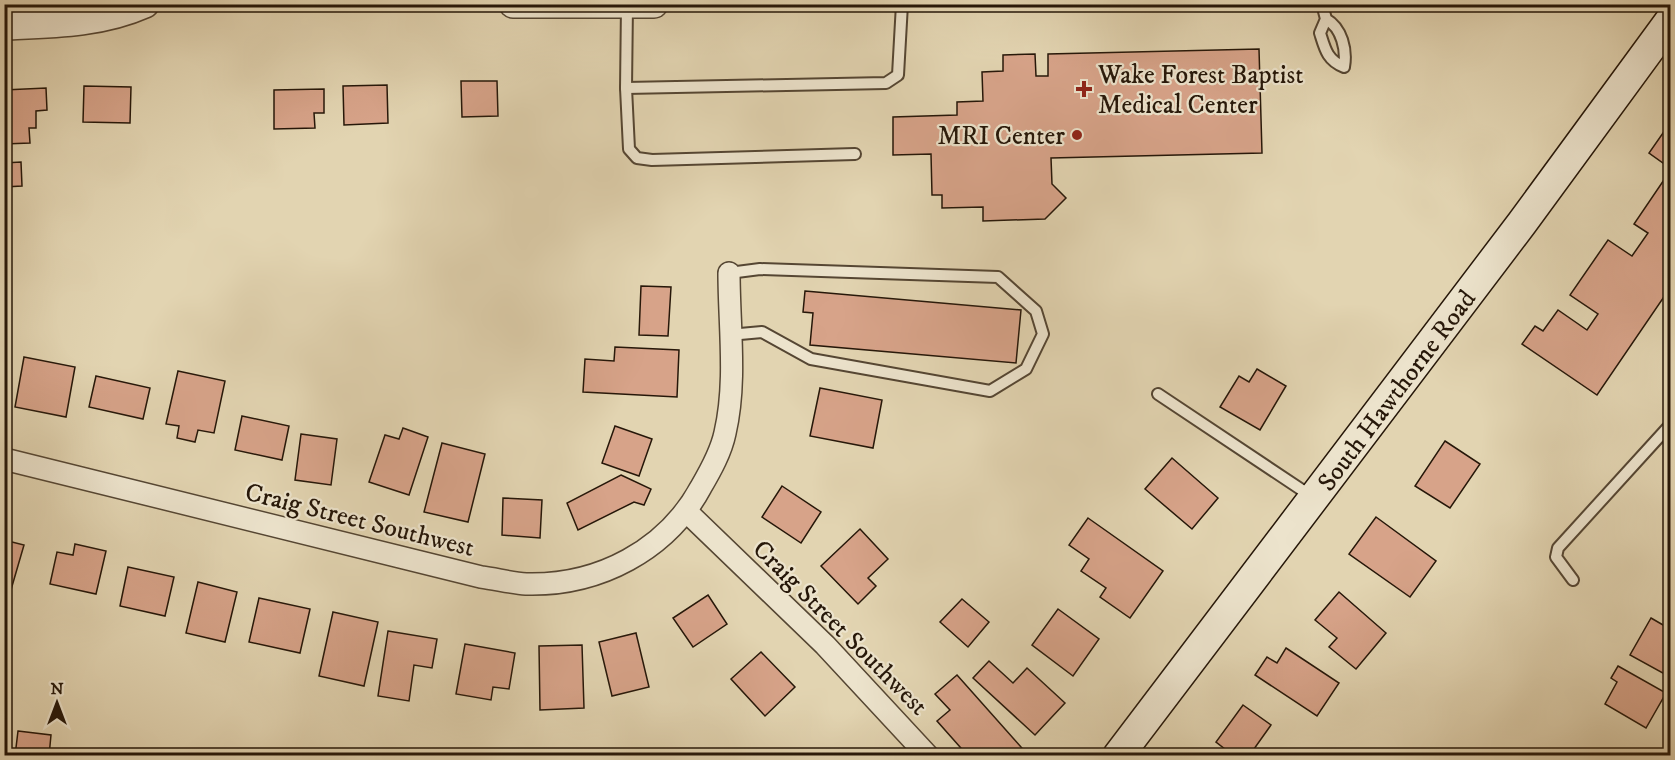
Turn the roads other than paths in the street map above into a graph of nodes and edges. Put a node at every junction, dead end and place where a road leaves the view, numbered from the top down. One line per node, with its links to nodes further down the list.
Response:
1 (145, 4): 7 (street)
2 (513, 4): 3 (street)
3 (627, 4): 4 (street); 11 (lane)
4 (654, 4)
5 (902, 4): 11 (lane)
6 (1322, 4): 8 (lane)
7 (68, 14): 10 (street)
8 (1326, 19)
9 (1671, 21): 18 (main road, South Hawthorne Road)
10 (4, 26)
11 (627, 88): 12 (lane)
12 (855, 154)
13 (729, 273): 14 (street, Craig Street Southwest); 14 (lane)
14 (729, 335): 19 (street, Craig Street Southwest)
15 (1158, 394): 18 (lane)
16 (1671, 425): 20 (lane)
17 (4, 459): 19 (street, Craig Street Southwest)
18 (1314, 498): 22 (main road, South Hawthorne Road)
19 (687, 512): 21 (street, Craig Street Southwest)
20 (1573, 580)
21 (928, 756)
22 (1118, 756)

